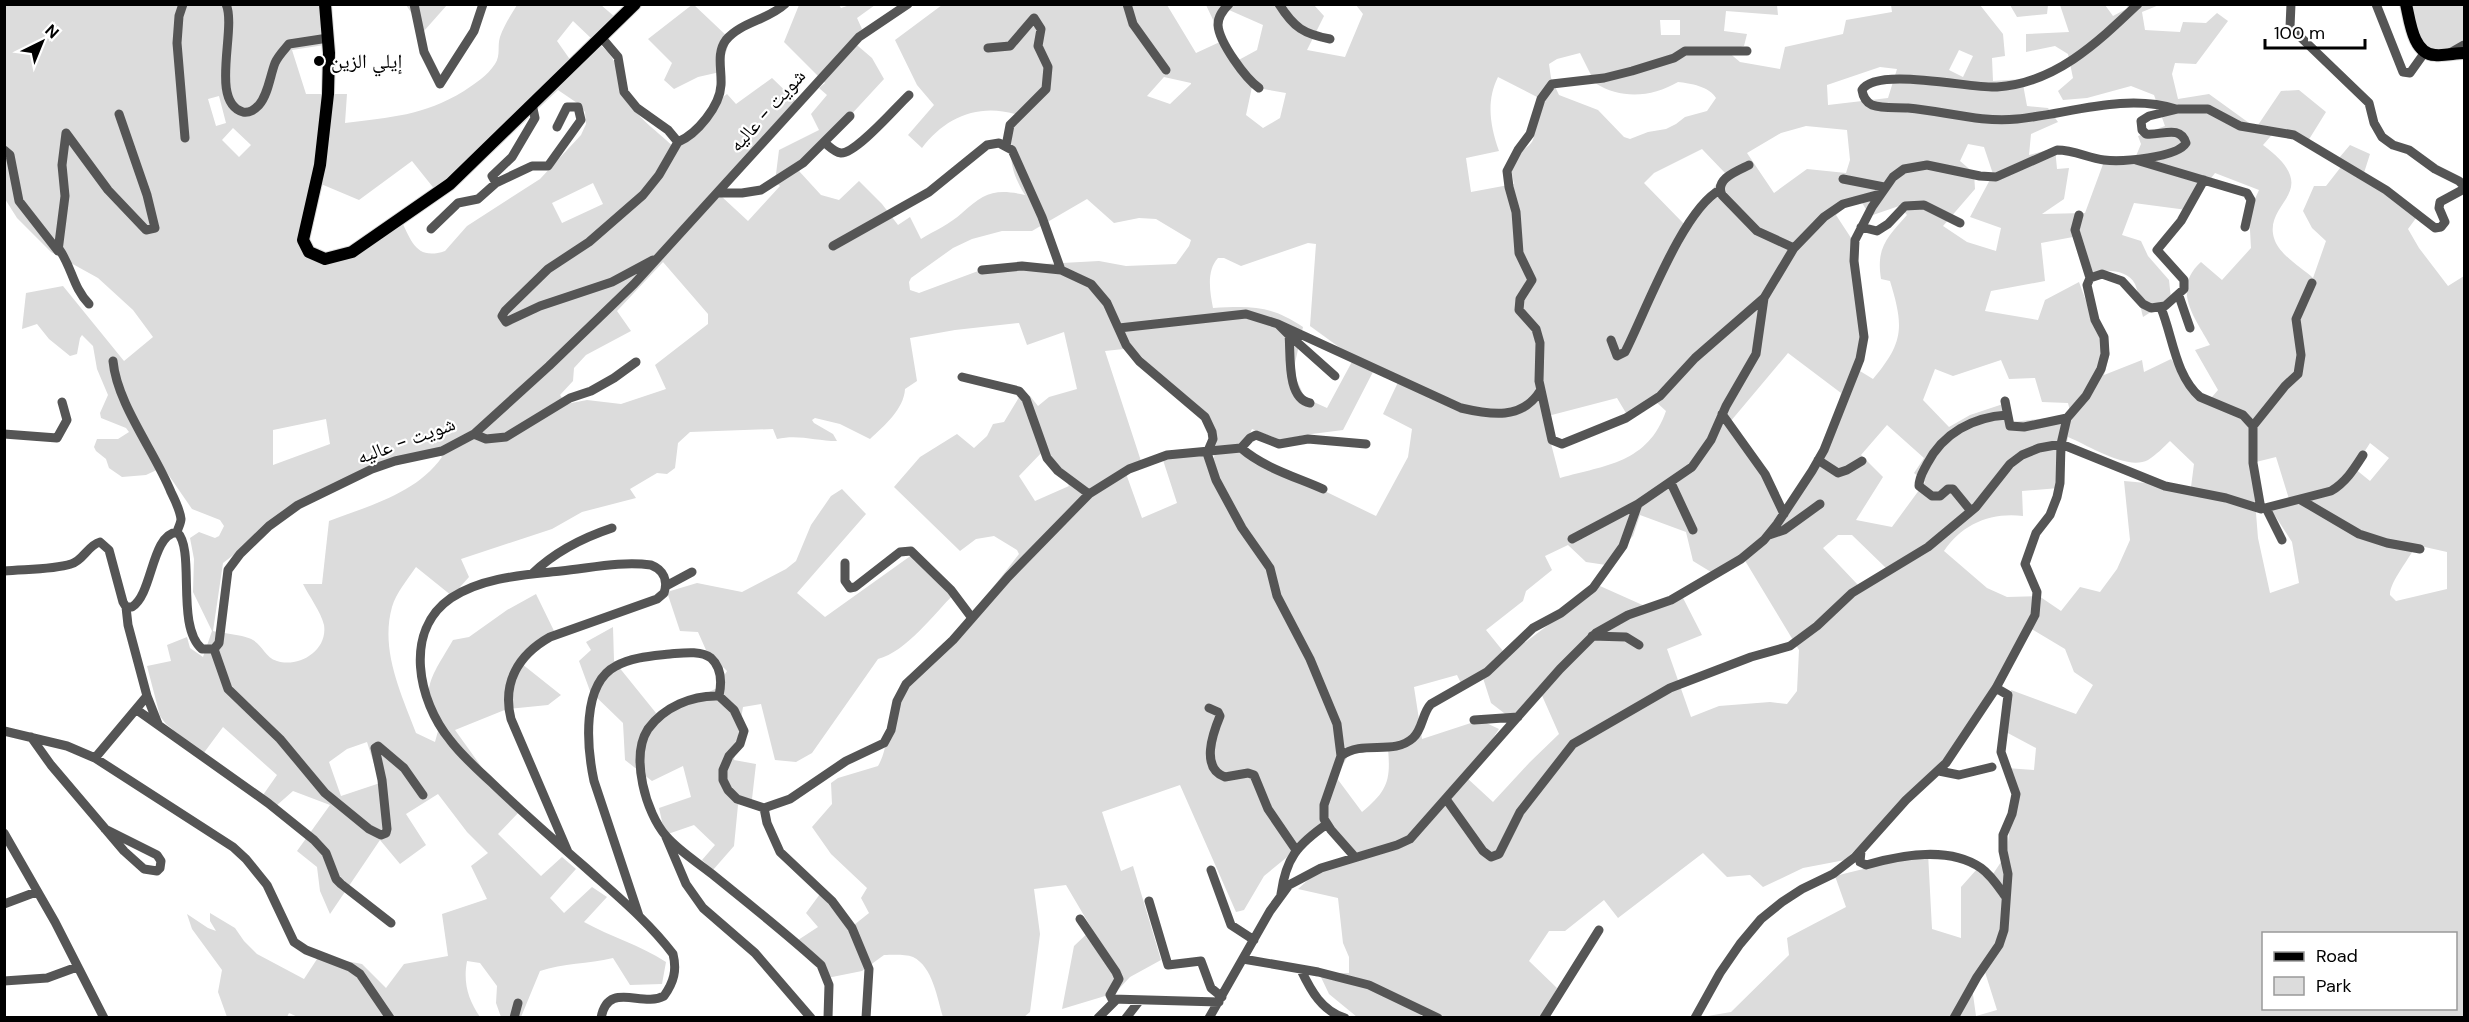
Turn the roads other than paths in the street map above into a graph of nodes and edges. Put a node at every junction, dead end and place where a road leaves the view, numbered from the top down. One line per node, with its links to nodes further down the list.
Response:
1 (183, 4): 33 (street)
2 (226, 4): 17 (street)
3 (325, 4): 17 (main road)
4 (414, 4): 5 (street)
5 (483, 4)
6 (635, 4): 16 (main road)
7 (785, 4): 34 (street)
8 (908, 4): 46 (street, شويت - عاليه)
9 (1127, 4): 25 (street)
10 (1229, 4): 26 (street)
11 (1279, 4): 18 (street)
12 (2138, 4): 29 (street)
13 (2291, 4): 43 (street)
14 (2376, 4): 22 (street)
15 (2406, 4): 22 (main road)
16 (601, 37): 28 (main road); 34 (street)
17 (328, 38): 28 (main road)
18 (1330, 39)
19 (2464, 45): 24 (street)
20 (988, 48): 36 (street)
21 (1747, 51): 73 (street)
22 (2425, 52): 24 (main road)
23 (2464, 52): 24 (main road)
24 (2448, 54)
25 (1166, 70)
26 (1259, 88)
27 (909, 95): 35 (street)
28 (532, 104): 42 (street)
29 (2178, 109): 38 (street); 43 (street)
30 (119, 114): 54 (street)
31 (850, 116): 35 (street)
32 (557, 128): 42 (street)
33 (184, 138)
34 (678, 142): 55 (street)
35 (825, 142): 46 (street)
36 (1006, 146): 52 (street); 57 (street)
37 (4, 150): 54 (street)
38 (2134, 160): 41 (street); 45 (street)
39 (1749, 165): 44 (street)
40 (1843, 179): 45 (street)
41 (2204, 180): 50 (street); 60 (street)
42 (496, 183): 51 (street)
43 (2464, 187)
44 (1720, 190): 53 (street); 68 (street)
45 (1882, 191): 49 (street); 53 (street)
46 (717, 193): 55 (street, شويت - عاليه)
47 (2079, 215): 58 (street)
48 (1960, 223): 49 (street)
49 (1861, 227): 88 (street)
50 (2245, 227)
51 (431, 229)
52 (833, 246)
53 (1794, 248): 61 (street)
54 (59, 249): 62 (street)
55 (659, 258): 82 (street, شويت - عاليه)
56 (982, 270): 57 (street)
57 (1060, 270): 65 (street)
58 (2090, 278): 63 (street); 79 (street)
59 (2312, 283): 80 (street)
60 (2179, 296): 63 (street); 66 (street)
61 (1764, 298): 73 (street); 77 (street)
62 (89, 304)
63 (2161, 308): 80 (street)
64 (1278, 324): 65 (street); 67 (street); 73 (street)
65 (1119, 328): 86 (street)
66 (2190, 328)
67 (1289, 335): 71 (street); 76 (street)
68 (1611, 340)
69 (113, 361): 101 (street)
70 (636, 362): 82 (street)
71 (1335, 376)
72 (962, 377): 92 (street)
73 (1540, 391)
74 (2005, 401): 78 (street)
75 (62, 402): 81 (street)
76 (1310, 403)
77 (1722, 414): 90 (street); 98 (street)
78 (2007, 415): 79 (street); 97 (street)
79 (2067, 418): 84 (street)
80 (2253, 426): 96 (street)
81 (4, 434)
82 (474, 434): 115 (street, شويت - عاليه)
83 (1366, 444): 85 (street)
84 (2061, 444): 96 (street); 97 (street); 116 (street)
85 (1241, 448): 86 (street); 91 (street)
86 (1207, 453): 92 (street); 126 (street)
87 (2363, 455): 93 (street)
88 (1818, 460): 89 (street); 98 (street)
89 (1862, 461)
90 (1671, 483): 94 (street); 100 (street)
91 (1323, 489)
92 (1089, 494): 112 (street)
93 (2301, 500): 96 (street); 105 (street)
94 (1638, 504): 103 (street); 126 (street)
95 (1820, 504): 102 (street)
96 (2264, 508): 104 (street)
97 (1971, 511): 131 (street)
98 (1784, 514): 102 (street)
99 (612, 528): 109 (street)
100 (1693, 530)
101 (177, 532): 111 (street); 115 (street)
102 (1768, 535): 113 (street)
103 (1572, 539)
104 (2282, 540)
105 (2420, 549)
106 (845, 563): 112 (street)
107 (4, 571): 111 (street)
108 (692, 572): 110 (street)
109 (533, 573): 110 (street); 139 (street)
110 (666, 586): 139 (street)
111 (126, 607): 117 (street)
112 (972, 618): 132 (street)
113 (1592, 636): 114 (street); 121 (street)
114 (1639, 645)
115 (214, 650): 130 (street)
116 (1996, 688): 129 (street); 144 (street)
117 (147, 696): 120 (street); 123 (street)
118 (719, 696): 132 (street); 136 (street); 147 (street)
119 (1209, 708): 138 (street)
120 (137, 710): 123 (street); 127 (street)
121 (1518, 717): 122 (street); 131 (street)
122 (1474, 720)
123 (158, 724): 149 (street)
124 (4, 731): 125 (street)
125 (31, 736): 127 (street); 134 (street)
126 (1341, 756): 133 (street)
127 (94, 758): 161 (street)
128 (1992, 767): 129 (street)
129 (1939, 771): 137 (street)
130 (423, 795)
131 (1446, 799): 140 (street)
132 (764, 808): 166 (street)
133 (1327, 824): 138 (street); 140 (street)
134 (105, 829): 134 (street)
135 (4, 833): 142 (street)
136 (665, 835): 164 (street); 165 (street)
137 (1862, 849): 144 (street); 173 (street)
138 (1296, 850): 143 (street)
139 (568, 852): 147 (street)
140 (1354, 856): 143 (street)
141 (1212, 870): 151 (street)
142 (36, 892): 146 (street); 153 (street)
143 (1281, 894): 151 (street)
144 (2005, 896): 174 (street)
145 (1149, 901): 158 (street)
146 (4, 904)
147 (639, 916): 163 (street)
148 (1080, 919): 156 (street)
149 (391, 923)
150 (1599, 930): 172 (street)
151 (1254, 940): 152 (street)
152 (1243, 959): 154 (street); 158 (street)
153 (77, 967): 155 (street); 160 (street)
154 (1301, 970): 170 (street); 171 (street)
155 (4, 981)
156 (1116, 1000): 157 (street); 167 (street)
157 (1140, 1000): 158 (street); 168 (street)
158 (1220, 1000): 169 (street)
159 (518, 1003): 162 (street)
160 (104, 1017)
161 (390, 1017)
162 (514, 1017)
163 (601, 1017)
164 (811, 1017)
165 (828, 1017)
166 (866, 1017)
167 (1098, 1017)
168 (1126, 1017)
169 (1209, 1017)
170 (1345, 1017)
171 (1438, 1017)
172 (1544, 1017)
173 (1695, 1017)
174 (1954, 1017)

